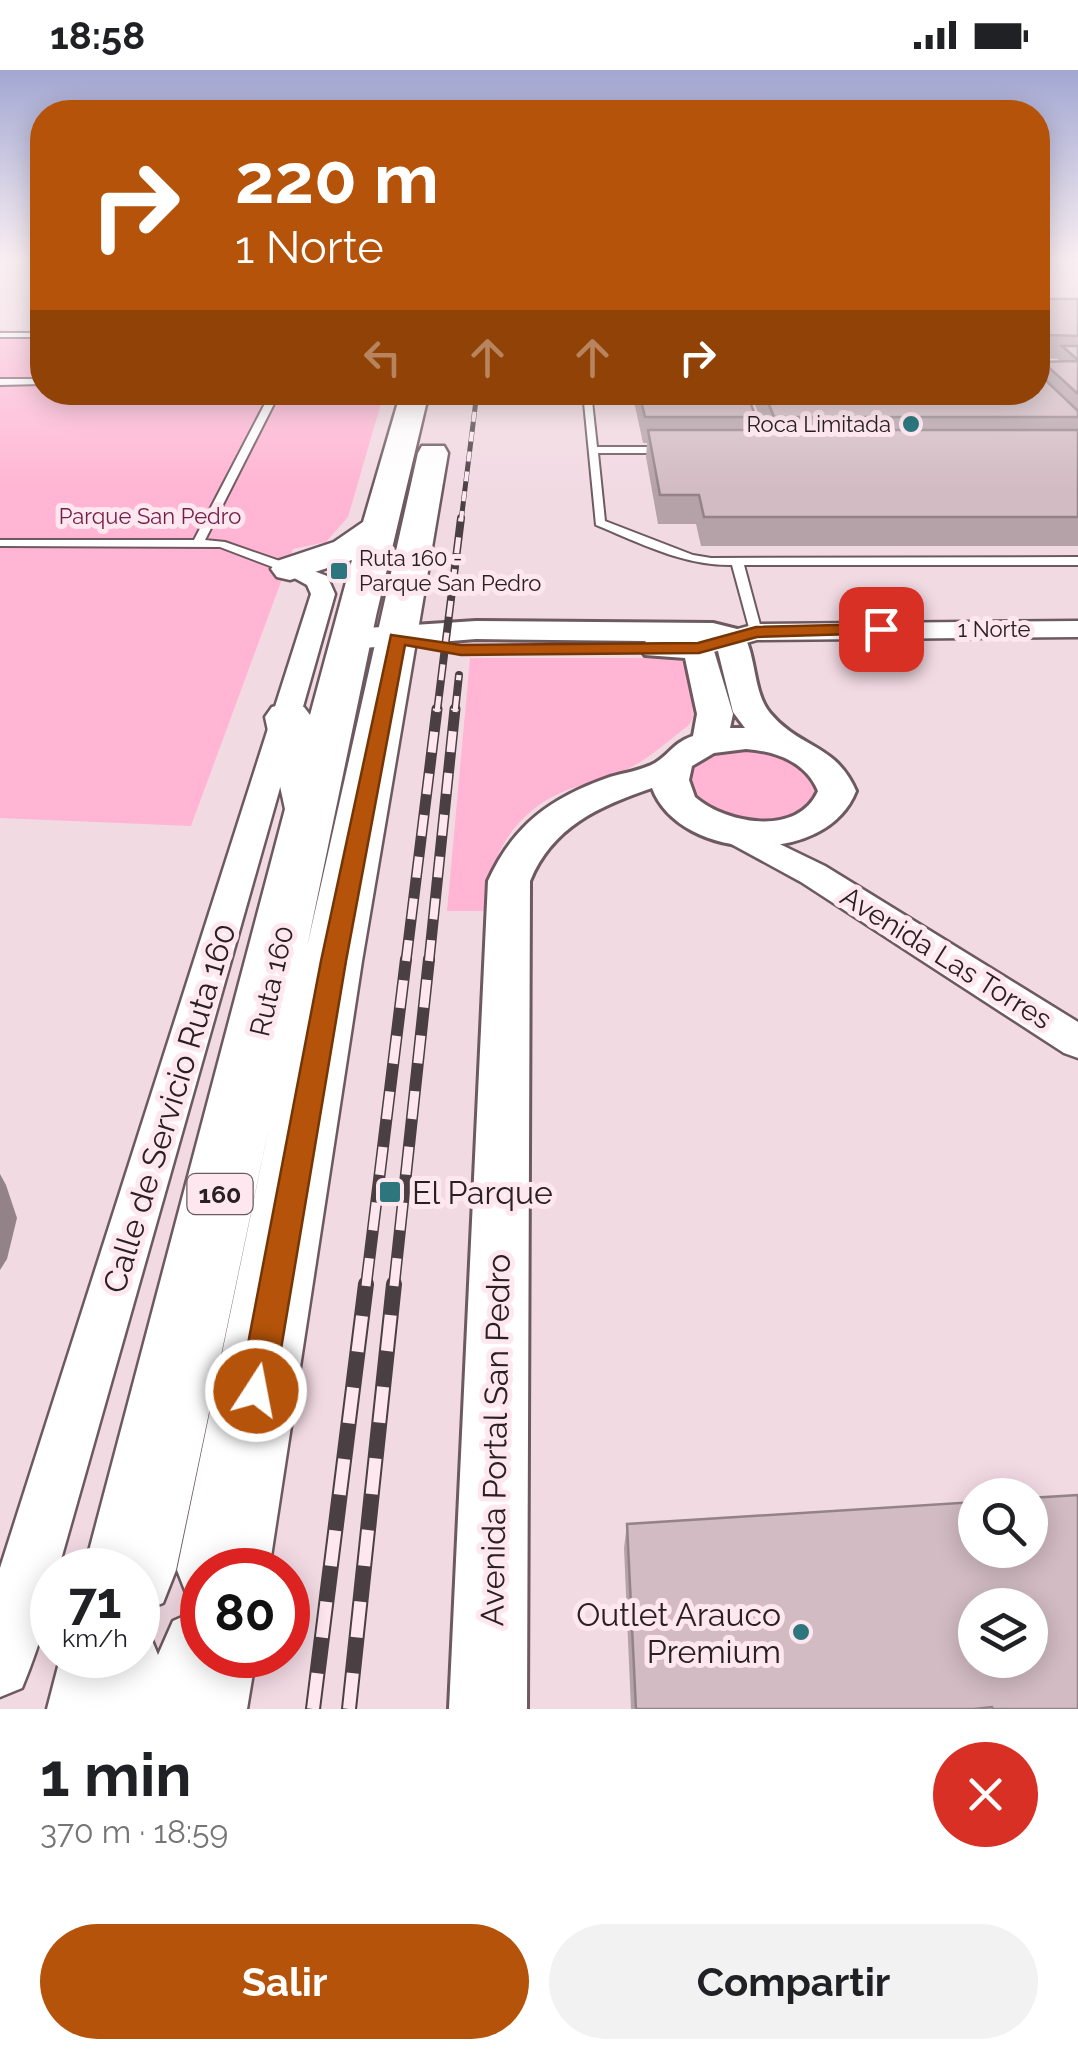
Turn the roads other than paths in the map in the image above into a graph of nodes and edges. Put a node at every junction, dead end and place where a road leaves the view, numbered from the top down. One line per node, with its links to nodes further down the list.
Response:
1 (0, 382): 2 (lane)
2 (30, 382)
3 (269, 405): 11 (lane)
4 (412, 405): 9 (highway, Ruta 160 / 160)
5 (588, 405): 7 (lane)
6 (440, 412): 16 (highway, Ruta 160 / 160)
7 (592, 450): 8 (lane); 12 (lane)
8 (674, 450)
9 (379, 527): 14 (highway); 16 (highway, Ruta 160 / 160)
10 (0, 543): 11 (lane)
11 (198, 544): 14 (lane)
12 (737, 562): 13 (lane); 17 (lane)
13 (1078, 562)
14 (290, 569): 18 (street, Calle de Servicio Ruta 160)
15 (1078, 629): 17 (street, 1 Norte)
16 (374, 638): 17 (street, 1 Norte); 23 (highway, Ruta 160 / 160); 30 (highway, Ruta 160 / 160)
17 (729, 639): 19 (street); 20 (street)
18 (288, 717): 23 (highway); 31 (street, Calle de Servicio Ruta 160)
19 (710, 742): 20 (street); 21 (street)
20 (780, 743): 25 (street)
21 (672, 770): 22 (street); 24 (street, Avenida Portal San Pedro)
22 (694, 816): 24 (street); 26 (street)
23 (310, 819): 29 (highway, Ruta 160 / 160)
24 (549, 825): 36 (street, Avenida Portal San Pedro)
25 (798, 831): 26 (street); 27 (street, Avenida Las Torres)
26 (734, 832): 27 (street, Avenida Las Torres)
27 (813, 874): 28 (street, Avenida Las Torres)
28 (1078, 1042)
29 (135, 1548)
30 (227, 1548)
31 (0, 1666)
32 (104, 1678): 34 (highway)
33 (203, 1678): 35 (highway)
34 (97, 1709)
35 (197, 1709)
36 (488, 1709)

